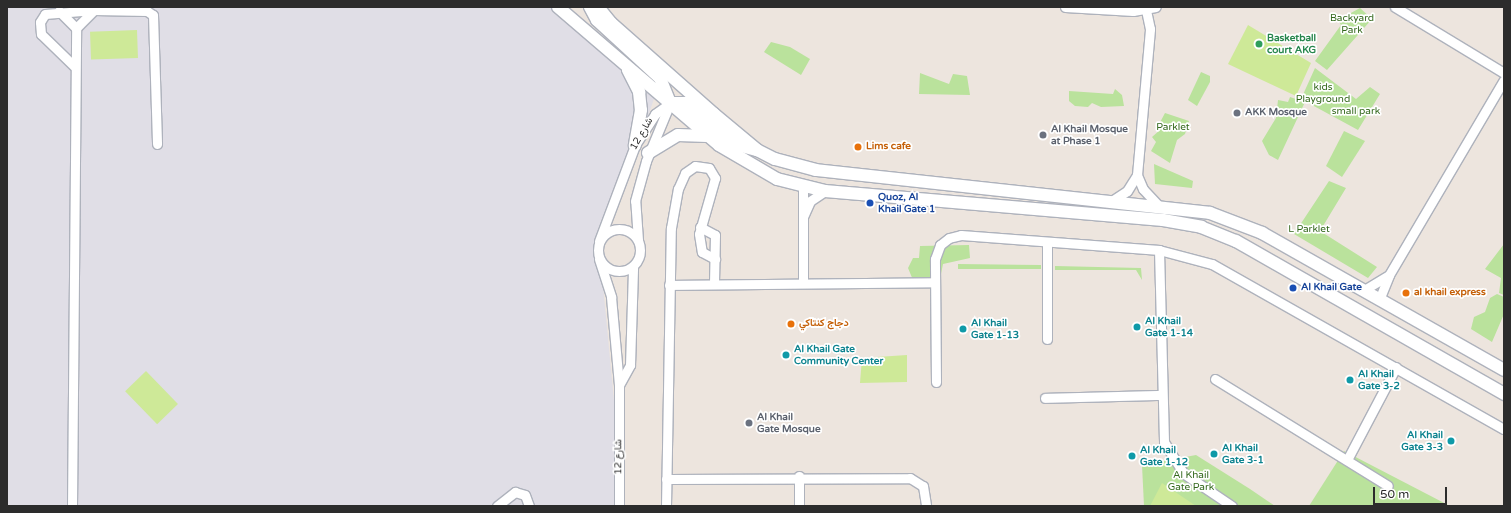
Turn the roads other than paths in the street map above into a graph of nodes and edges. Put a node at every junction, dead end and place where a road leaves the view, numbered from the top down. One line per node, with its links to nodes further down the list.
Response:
1 (558, 7): 11 (street)
2 (590, 7): 15 (street)
3 (598, 7): 19 (street)
4 (1065, 7): 8 (street)
5 (1156, 7): 8 (street)
6 (1395, 7): 13 (street)
7 (94, 10): 9 (street); 10 (street); 17 (street)
8 (1146, 10): 22 (street)
9 (58, 11): 10 (street); 12 (street)
10 (76, 28): 12 (street)
11 (620, 60): 15 (street); 18 (street)
12 (75, 67): 58 (street)
13 (1504, 73)
14 (1504, 80): 36 (street)
15 (670, 103): 16 (street); 18 (street, شارع 12); 19 (street); 20 (street, شارع 12)
16 (708, 137): 20 (street); 23 (street)
17 (157, 144)
18 (635, 145): 30 (street, شارع 12)
19 (757, 150): 21 (street)
20 (648, 153): 29 (street, شارع 12)
21 (846, 174): 23 (street); 25 (street)
22 (1137, 175): 25 (street); 26 (street)
23 (803, 187): 24 (street); 27 (street)
24 (825, 191): 27 (street); 41 (street)
25 (1110, 202): 26 (street)
26 (1158, 205): 42 (street)
27 (803, 218): 37 (street)
28 (700, 227): 34 (street); 34 (street); 40 (street)
29 (638, 240): 30 (street); 35 (street)
30 (599, 241): 33 (street)
31 (1047, 242): 32 (street); 38 (street); 44 (street)
32 (1159, 250): 45 (street); 51 (street)
33 (599, 259): 35 (street); 49 (street, شارع 12)
34 (715, 259): 39 (street)
35 (632, 266): 49 (street)
36 (1388, 275): 42 (street); 43 (street)
37 (803, 282): 38 (street); 39 (street)
38 (935, 282): 48 (street)
39 (714, 284): 40 (street)
40 (670, 285): 56 (street)
41 (1323, 290): 43 (street); 50 (street)
42 (1364, 290): 43 (street)
43 (1379, 300): 46 (street)
44 (1047, 339)
45 (1396, 367): 53 (street); 54 (street)
46 (1504, 370)
47 (1215, 379): 54 (street)
48 (936, 382)
49 (618, 385): 61 (street, شارع 12)
50 (1504, 394)
51 (1162, 395): 52 (street); 65 (street)
52 (1045, 398)
53 (1504, 429)
54 (1347, 460): 57 (street)
55 (799, 476): 56 (street); 63 (street); 64 (street)
56 (666, 479): 62 (street)
57 (1388, 486)
58 (72, 506)
59 (497, 506): 60 (street)
60 (530, 506)
61 (619, 506)
62 (666, 506)
63 (799, 506)
64 (926, 506)
65 (1232, 506)

